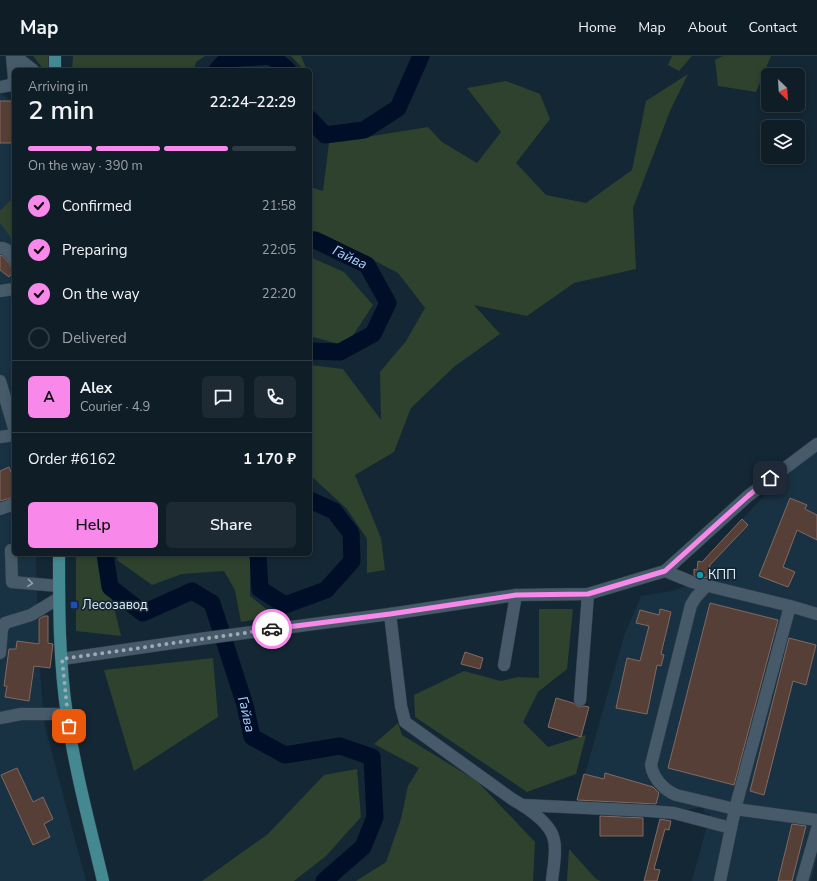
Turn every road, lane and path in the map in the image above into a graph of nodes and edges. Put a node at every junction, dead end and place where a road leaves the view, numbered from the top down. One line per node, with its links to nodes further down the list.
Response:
1 (12, 56): 4 (street)
2 (16, 56): 5 (street)
3 (55, 56): 6 (main road)
4 (13, 68)
5 (31, 68)
6 (55, 68)
7 (12, 83): 8 (street)
8 (0, 87)
9 (0, 248): 10 (street)
10 (12, 253)
11 (12, 290): 12 (street)
12 (0, 291)
13 (0, 381): 14 (street)
14 (12, 421)
15 (12, 435): 16 (street)
16 (0, 436)
17 (817, 444): 22 (street)
18 (12, 505): 19 (street)
19 (0, 509)
20 (12, 550): 24 (street, one-way to 24)
21 (59, 556): 24 (main road)
22 (665, 571): 23 (street); 25 (street)
23 (707, 585): 28 (street); 38 (street)
24 (59, 586): 27 (main road)
25 (588, 594): 26 (street); 34 (street)
26 (516, 595): 29 (street); 33 (street)
27 (59, 598): 31 (street); 32 (main road)
28 (790, 606): 30 (street); 38 (street)
29 (390, 614): 32 (street); 37 (street)
30 (817, 614)
31 (0, 653)
32 (62, 659): 35 (main road)
33 (504, 665)
34 (580, 700)
35 (67, 714): 36 (street); 42 (main road)
36 (0, 718)
37 (522, 805): 40 (street); 43 (street)
38 (735, 809): 39 (street); 40 (street)
39 (817, 820)
40 (731, 828): 44 (street)
41 (817, 829): 45 (street)
42 (103, 881)
43 (552, 881)
44 (720, 881)
45 (802, 881)

